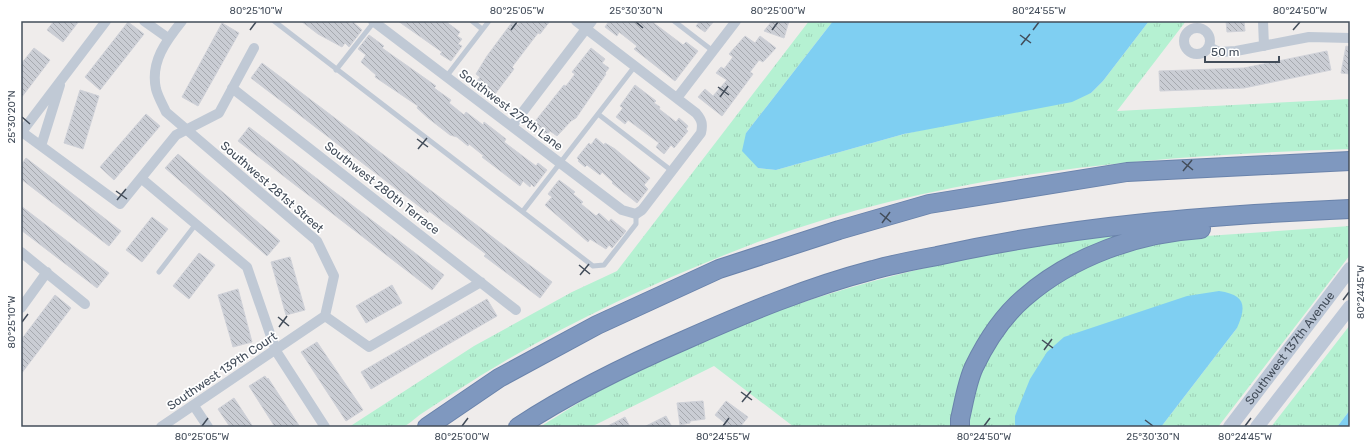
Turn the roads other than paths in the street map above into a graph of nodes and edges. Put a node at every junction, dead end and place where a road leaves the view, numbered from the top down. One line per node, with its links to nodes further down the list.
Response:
1 (106, 21): 23 (street)
2 (144, 21): 14 (street)
3 (182, 21): 14 (street, Southwest 281st Street)
4 (274, 21): 21 (lane)
5 (373, 21): 21 (lane); 22 (street, Southwest 279th Lane)
6 (472, 21): 13 (lane)
7 (489, 21): 13 (lane)
8 (576, 21): 12 (street)
9 (674, 21): 19 (lane)
10 (736, 21): 19 (street)
11 (1262, 21): 16 (street)
12 (589, 25): 20 (street); 27 (street)
13 (482, 29): 22 (lane)
14 (168, 38): 28 (street, Southwest 281st Street)
15 (1350, 38): 16 (street)
16 (1264, 46): 17 (street)
17 (1209, 47)
18 (254, 48): 24 (street)
19 (713, 51): 25 (street)
20 (635, 66): 25 (street); 26 (lane)
21 (336, 70): 36 (lane)
22 (446, 77): 27 (street, Southwest 279th Lane)
23 (62, 78): 29 (street); 30 (street)
24 (232, 88): 28 (street); 43 (street, Southwest 280th Terrace)
25 (677, 98): 33 (street)
26 (598, 114): 32 (lane); 33 (lane)
27 (512, 126): 32 (street, Southwest 279th Lane)
28 (186, 130): 34 (street); 48 (street, Southwest 281st Street)
29 (21, 133): 30 (street)
30 (41, 146): 34 (street)
31 (1350, 161): 54 (highway)
32 (560, 163): 36 (lane); 37 (street, Southwest 279th Lane)
33 (672, 171): 37 (street)
34 (142, 178): 38 (street)
35 (1347, 210): 55 (highway); 56 (highway)
36 (523, 211): 37 (lane)
37 (636, 214)
38 (196, 224): 42 (lane); 49 (street)
39 (21, 252): 41 (street)
40 (1350, 269): 57 (main road, Southwest 137th Avenue)
41 (47, 272): 44 (street); 46 (street)
42 (159, 272)
43 (481, 282): 47 (street, Southwest 280th Terrace); 48 (street)
44 (85, 304)
45 (1350, 307): 58 (main road, Southwest 137th Avenue)
46 (21, 308)
47 (516, 310)
48 (325, 316): 49 (street, Southwest 139th Court)
49 (276, 351): 50 (street, Southwest 139th Court); 53 (street)
50 (194, 406): 51 (street, Southwest 139th Court); 52 (street)
51 (161, 427)
52 (208, 427)
53 (325, 427)
54 (427, 427)
55 (518, 427)
56 (960, 427)
57 (1230, 427)
58 (1257, 427)

